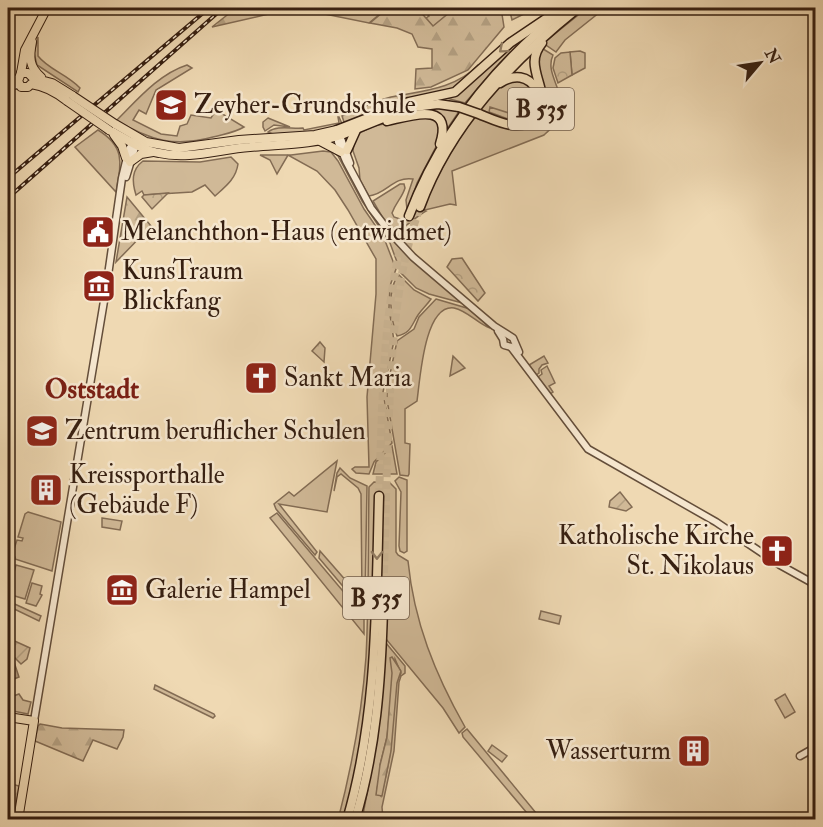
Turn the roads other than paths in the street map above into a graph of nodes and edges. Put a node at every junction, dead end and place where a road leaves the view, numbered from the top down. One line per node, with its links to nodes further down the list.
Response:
1 (47, 8): 5 (main road)
2 (565, 8): 12 (highway, B 535, one-way to 12); 23 (highway, B 535)
3 (578, 8): 4 (highway, B 535)
4 (555, 26): 10 (highway, B 535); 14 (highway, B 535)
5 (33, 35): 6 (main road); 8 (main road)
6 (20, 79): 7 (main road); 7 (main road); 9 (street)
7 (32, 81): 8 (main road); 11 (main road)
8 (45, 81): 11 (main road)
9 (8, 84)
10 (492, 88): 14 (highway, B 535); 25 (highway, B 535)
11 (70, 98): 16 (main road, bridge)
12 (432, 98): 13 (highway, B 535); 18 (highway, B 535)
13 (460, 105): 14 (highway, B 535, bridge); 15 (highway, B 535)
14 (480, 113)
15 (375, 123): 17 (highway, B 535); 23 (highway, B 535)
16 (112, 127): 19 (main road); 24 (main road)
17 (356, 130): 18 (highway, B 535); 21 (highway)
18 (339, 134): 19 (main road); 20 (main road); 21 (street)
19 (135, 141): 22 (main road); 24 (street)
20 (319, 141): 21 (main road); 22 (main road)
21 (344, 151): 27 (street)
22 (154, 152): 24 (main road)
23 (438, 153): 26 (highway, B 535)
24 (128, 160): 34 (street)
25 (420, 207)
26 (409, 216)
27 (506, 337): 28 (street); 28 (street)
28 (513, 346): 30 (street)
29 (379, 496): 40 (highway, B 535, one-way to 40)
30 (816, 585)
31 (383, 609): 38 (highway, B 535)
32 (8, 717): 33 (main road)
33 (22, 721): 34 (main road); 35 (main road)
34 (34, 721): 35 (main road)
35 (33, 734): 39 (main road)
36 (816, 747): 37 (street)
37 (800, 756)
38 (362, 796): 41 (highway, B 535); 42 (highway, B 535)
39 (18, 819)
40 (348, 819)
41 (355, 819)
42 (360, 819)

